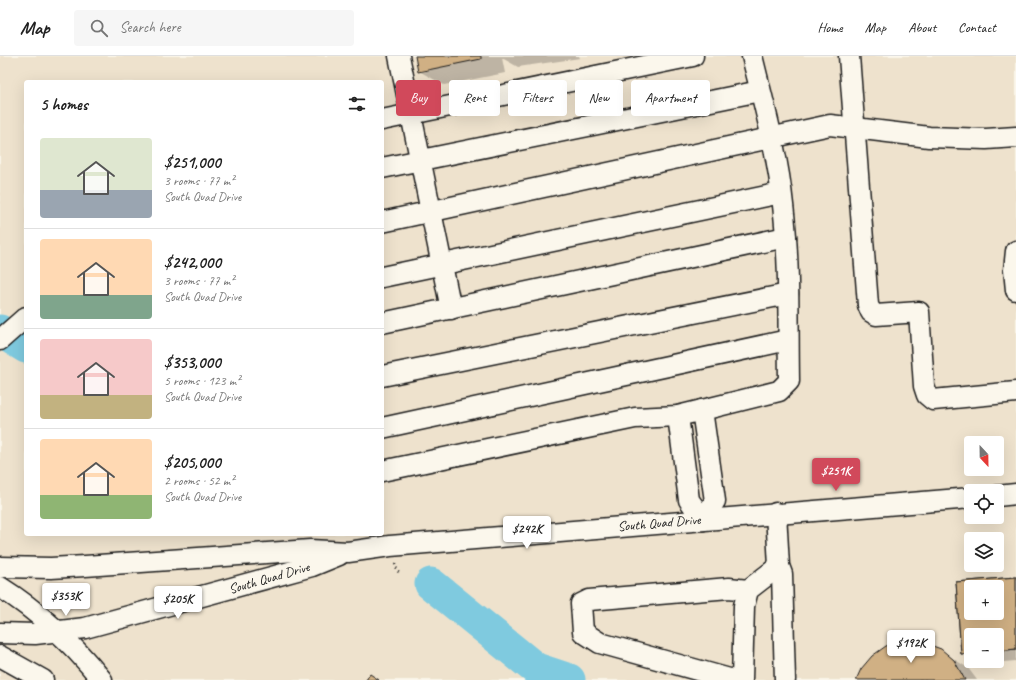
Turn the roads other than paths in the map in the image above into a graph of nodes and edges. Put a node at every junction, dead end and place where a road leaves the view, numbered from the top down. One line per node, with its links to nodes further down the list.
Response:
1 (399, 56): 5 (street)
2 (693, 56): 7 (street)
3 (752, 56): 6 (street)
4 (849, 56): 11 (street)
5 (404, 80)
6 (760, 91): 13 (street); 14 (street)
7 (441, 108)
8 (402, 116): 10 (street)
9 (412, 116): 14 (street)
10 (384, 120)
11 (854, 128): 12 (street); 13 (street); 32 (street)
12 (1016, 137)
13 (771, 138): 16 (street); 17 (street)
14 (421, 160): 15 (street); 17 (street)
15 (384, 168)
16 (781, 193): 19 (street); 21 (street)
17 (432, 212): 18 (street); 21 (street)
18 (384, 222)
19 (786, 237): 25 (street); 26 (street)
20 (1016, 250): 23 (street)
21 (442, 265): 22 (street); 26 (street)
22 (384, 277)
23 (1016, 285): 24 (street)
24 (1016, 290)
25 (788, 294): 30 (street); 31 (street)
26 (451, 309): 28 (street)
27 (24, 319): 29 (street)
28 (384, 323)
29 (0, 340)
30 (788, 340): 33 (street); 35 (street)
31 (384, 376)
32 (1016, 392)
33 (702, 410): 34 (street); 41 (street)
34 (678, 416): 36 (street); 41 (street)
35 (384, 428)
36 (384, 471)
37 (1016, 494): 38 (street)
38 (1004, 495)
39 (964, 499): 40 (street, South Quad Drive)
40 (776, 513): 41 (street, South Quad Drive); 43 (street)
41 (703, 520): 42 (street, South Quad Drive)
42 (348, 552): 44 (street, South Quad Drive); 47 (street, South Quad Drive)
43 (779, 566): 46 (street); 54 (street)
44 (0, 567)
45 (0, 587): 47 (street)
46 (748, 590): 52 (street); 53 (street)
47 (59, 632): 48 (street, South Quad Drive); 51 (street)
48 (0, 633)
49 (0, 656): 50 (street)
50 (44, 680)
51 (102, 680)
52 (733, 680)
53 (742, 680)
54 (784, 680)

